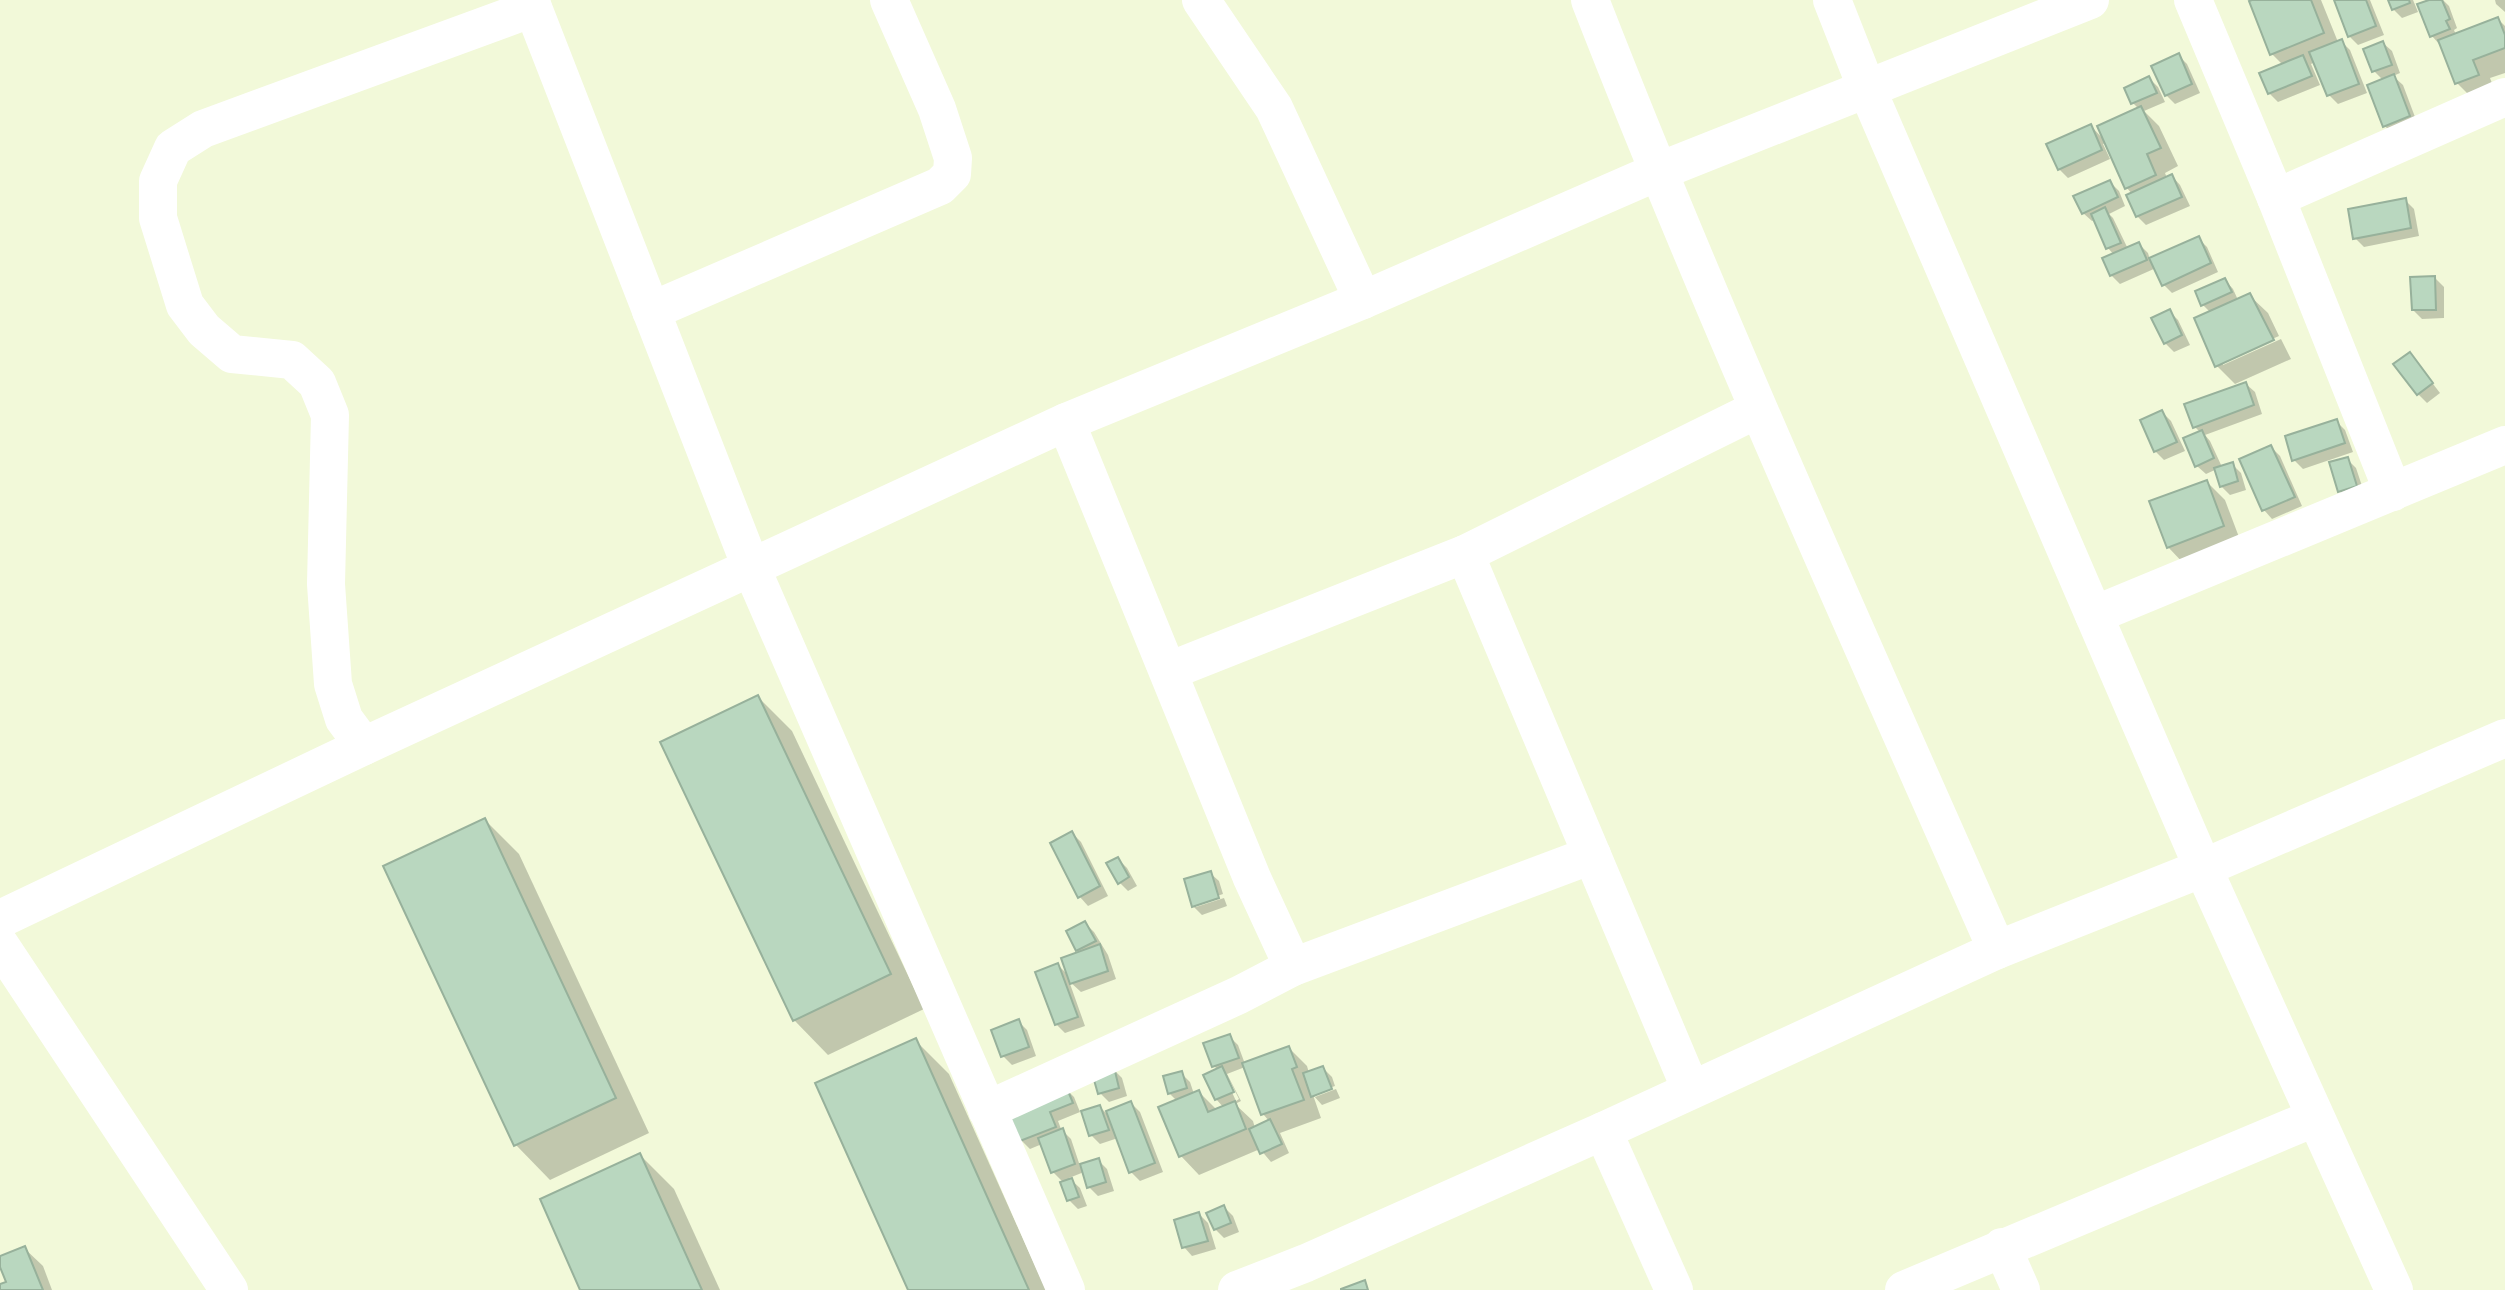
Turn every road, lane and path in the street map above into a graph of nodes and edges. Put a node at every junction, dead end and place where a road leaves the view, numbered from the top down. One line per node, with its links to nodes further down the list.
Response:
1 (889, 0): 13 (street)
2 (1201, 0): 12 (street)
3 (1590, 0): 10 (street)
4 (1832, 0): 8 (street)
5 (2090, 0): 8 (street)
6 (2193, 0): 11 (street)
7 (532, 4): 13 (street); 23 (street)
8 (1867, 89): 10 (street); 20 (street)
9 (2505, 97): 11 (street)
10 (1657, 172): 12 (street); 14 (street)
11 (2276, 198): 17 (street)
12 (1363, 300): 15 (street)
13 (651, 311): 19 (street)
14 (1758, 409): 18 (street); 28 (street)
15 (1066, 422): 19 (street); 21 (street)
16 (2505, 445): 17 (street)
17 (2393, 492): 20 (street)
18 (1465, 554): 21 (street); 24 (street)
19 (751, 567): 23 (street); 31 (street)
20 (2094, 615): 25 (street)
21 (1169, 671): 29 (street)
22 (2505, 738): 25 (street)
23 (364, 746): 26 (street)
24 (1592, 855): 29 (street); 30 (street)
25 (2203, 868): 28 (street); 32 (street)
26 (0, 919)
27 (0, 945): 36 (street)
28 (1997, 950): 30 (street)
29 (1293, 967): 31 (street)
30 (1691, 1090): 33 (street)
31 (987, 1110): 37 (street)
32 (2314, 1118): 34 (street); 42 (street)
33 (1603, 1130): 35 (street); 39 (street)
34 (2002, 1247): 40 (street); 41 (street)
35 (1311, 1277): 38 (street)
36 (229, 1290)
37 (1066, 1290)
38 (1237, 1290)
39 (1674, 1290)
40 (1904, 1290)
41 (2021, 1290)
42 (2393, 1290)

